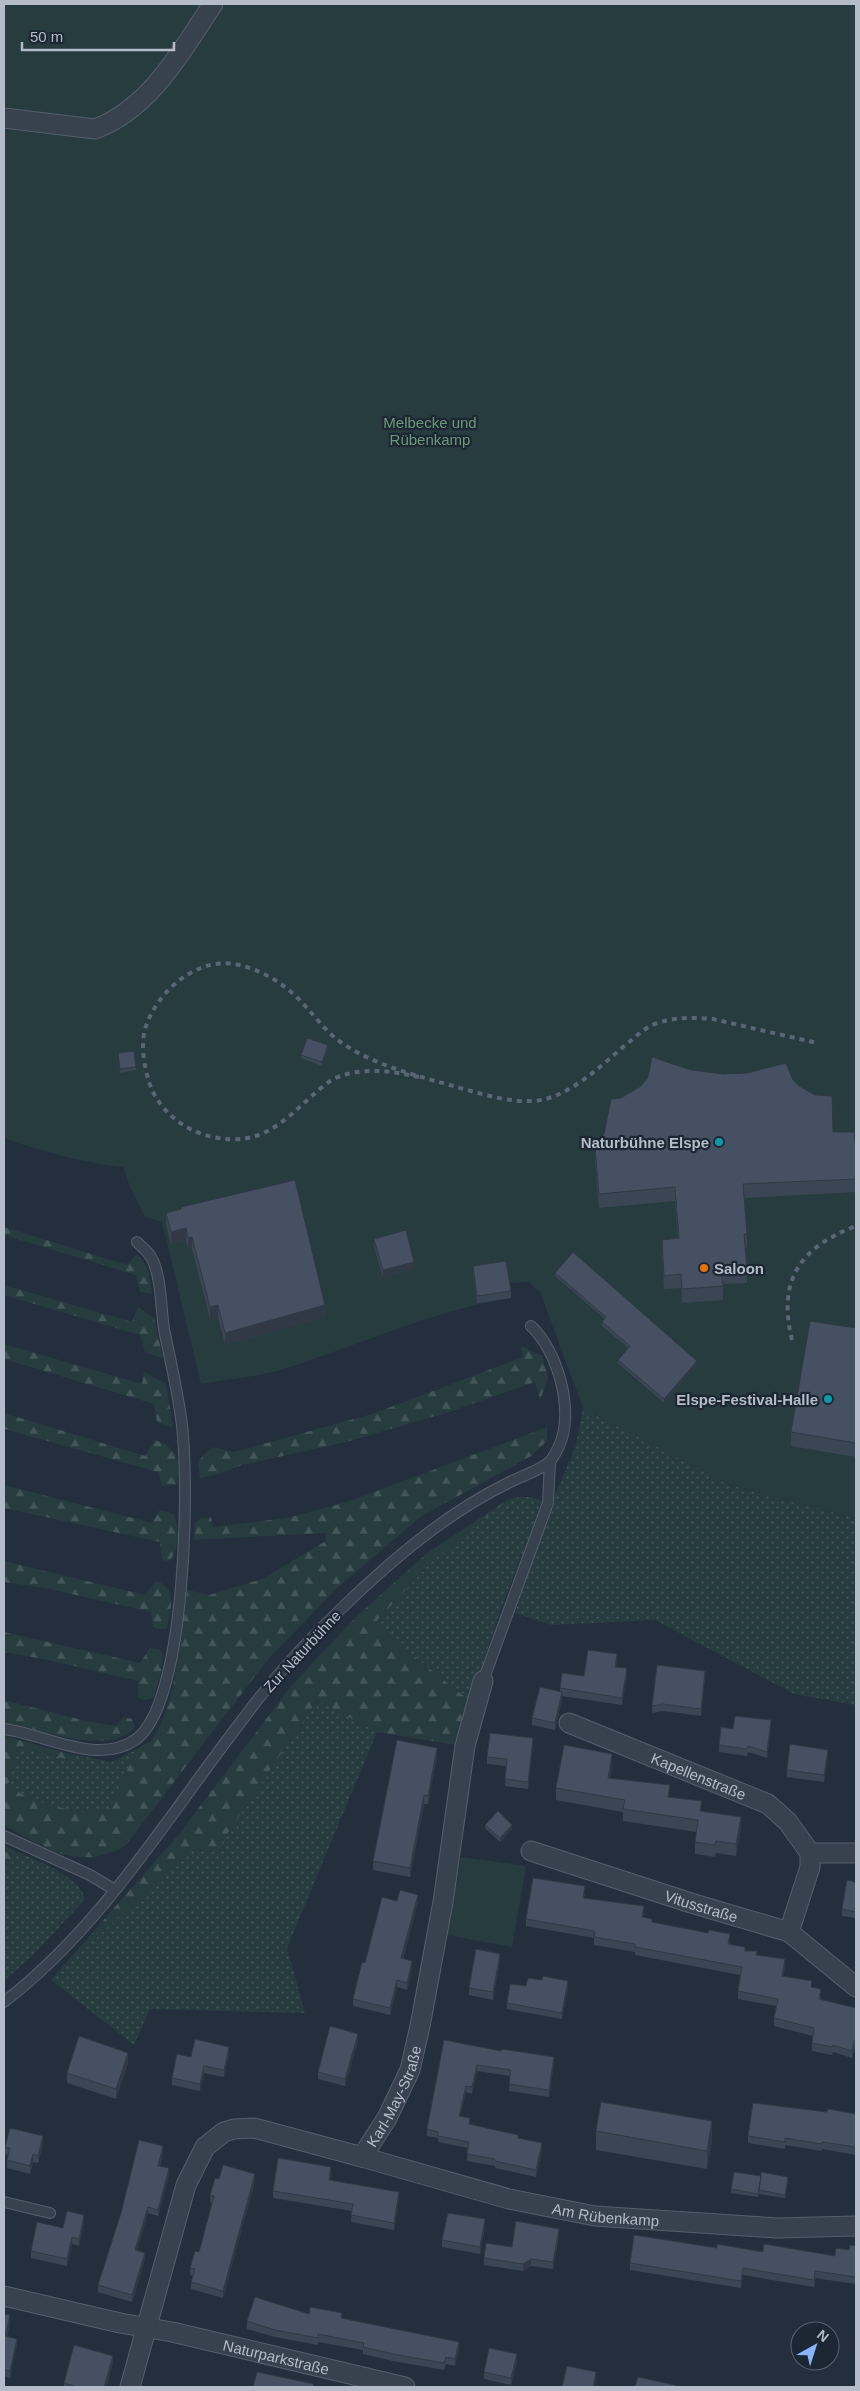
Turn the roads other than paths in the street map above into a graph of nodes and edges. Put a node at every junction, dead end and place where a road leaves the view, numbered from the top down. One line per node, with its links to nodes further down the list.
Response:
1 (213, 4): 2 (street)
2 (4, 118)
3 (137, 1242): 8 (lane)
4 (531, 1326): 5 (lane)
5 (550, 1462): 6 (lane); 13 (lane, Zur Naturbühne)
6 (483, 1681): 17 (street, Karl-May-Straße)
7 (569, 1723): 11 (street, Kapellenstraße)
8 (4, 1729)
9 (4, 1836): 13 (lane)
10 (531, 1851): 14 (street, Vitusstraße)
11 (810, 1853): 12 (street); 14 (street)
12 (856, 1854)
13 (115, 1890): 16 (lane, Zur Naturbühne)
14 (789, 1932): 15 (street, Vitusstraße)
15 (856, 1987)
16 (4, 2002)
17 (362, 2157): 20 (street, Am Rübenkamp); 22 (street, Karl-May-Straße)
18 (4, 2203): 19 (lane)
19 (50, 2212)
20 (856, 2226)
21 (4, 2296): 22 (street, Naturparkstraße)
22 (146, 2328): 23 (street, Karl-May-Straße); 24 (street, Naturparkstraße)
23 (130, 2387)
24 (405, 2387)

